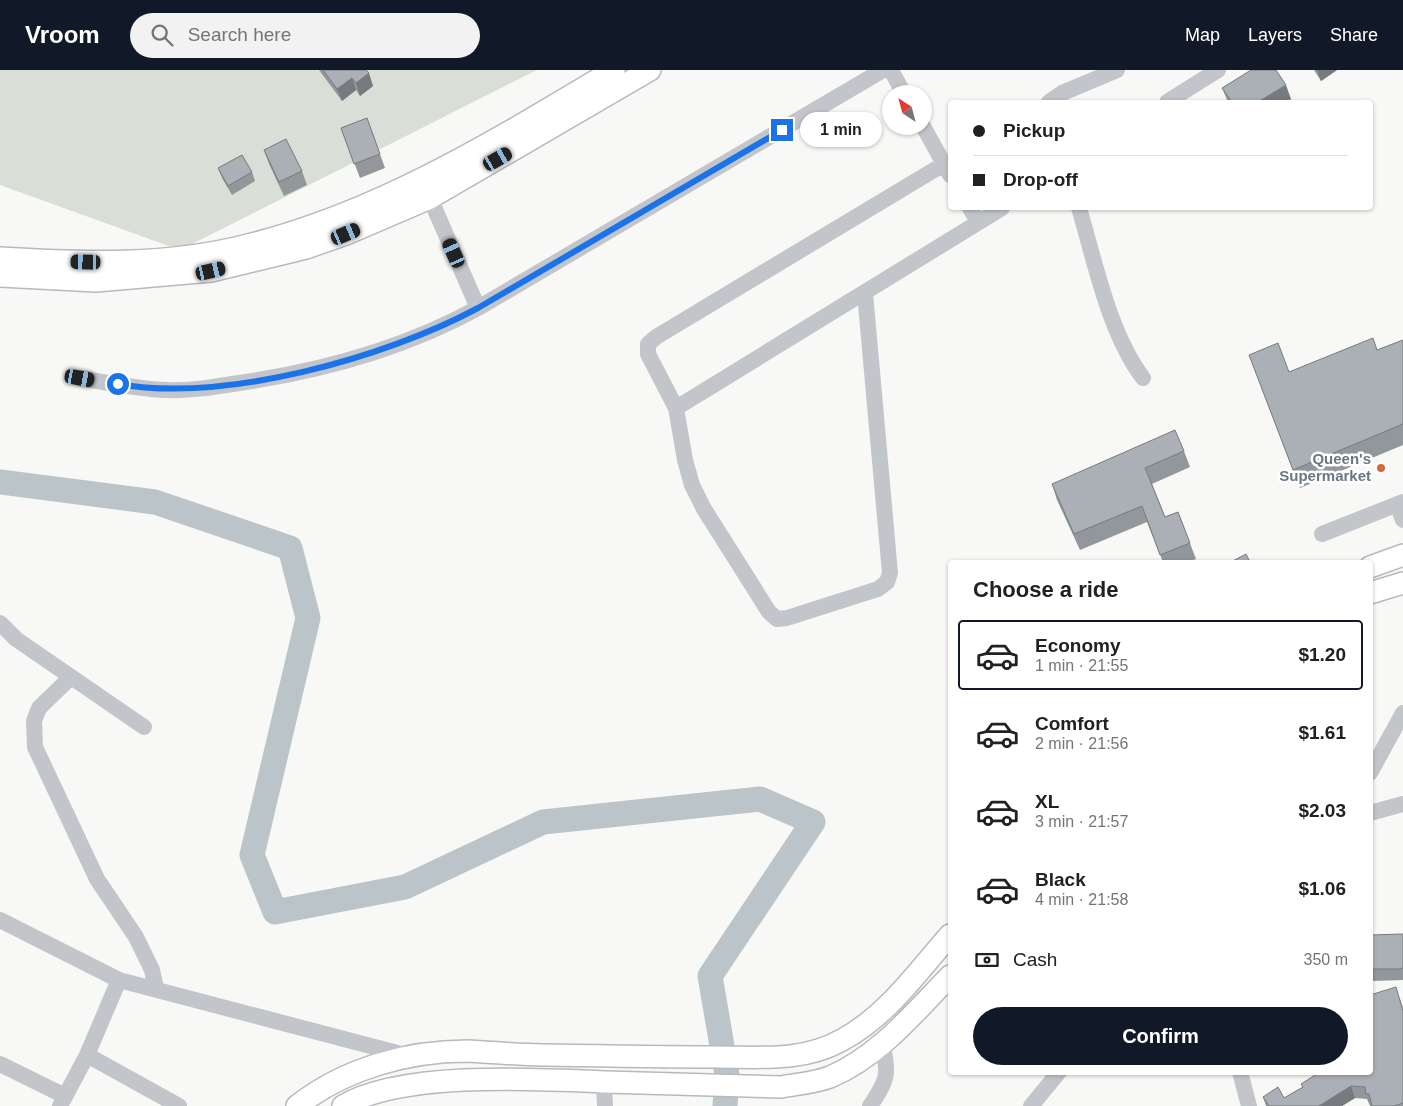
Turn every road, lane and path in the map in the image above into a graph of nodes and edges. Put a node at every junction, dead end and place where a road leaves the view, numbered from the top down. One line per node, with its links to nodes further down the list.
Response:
1 (614, 70): 18 (main road)
2 (650, 70): 12 (main road)
3 (883, 70): 21 (street)
4 (891, 70): 7 (street)
5 (1117, 70): 8 (street)
6 (1218, 70): 9 (street)
7 (899, 85)
8 (1052, 100)
9 (1170, 100)
10 (927, 135): 11 (street)
11 (947, 169): 24 (street)
12 (430, 198): 18 (main road); 21 (street)
13 (971, 210): 16 (street)
14 (999, 210): 16 (street)
15 (1081, 210): 23 (street)
16 (978, 222): 20 (street)
17 (0, 258): 18 (main road)
18 (123, 271): 19 (main road)
19 (0, 276)
20 (865, 293): 24 (street); 24 (street)
21 (478, 308): 22 (street)
22 (80, 378)
23 (1143, 378)
24 (676, 408)
25 (1400, 503): 26 (street); 27 (street)
26 (1403, 520)
27 (1322, 534)
28 (1403, 555): 29 (main road)
29 (1373, 566)
30 (1403, 583): 31 (main road)
31 (1373, 592)
32 (0, 623): 33 (street)
33 (71, 677): 35 (street); 43 (street)
34 (1403, 712): 36 (street)
35 (144, 727)
36 (1373, 767)
37 (1403, 804): 38 (street)
38 (1373, 812)
39 (0, 920): 42 (street)
40 (948, 937): 46 (main road)
41 (948, 978): 44 (main road)
42 (119, 980): 43 (street); 45 (street)
43 (156, 989): 46 (street)
44 (882, 1044): 51 (main road); 58 (street)
45 (87, 1056): 53 (street); 55 (street)
46 (409, 1056): 48 (main road)
47 (0, 1064): 53 (street)
48 (374, 1066): 52 (main road); 56 (main road)
49 (1056, 1075): 59 (street)
50 (1241, 1075): 60 (street)
51 (604, 1082): 52 (main road); 57 (street)
52 (387, 1091): 54 (main road)
53 (62, 1101)
54 (349, 1105)
55 (179, 1106)
56 (297, 1106)
57 (605, 1106)
58 (870, 1106)
59 (1030, 1106)
60 (1249, 1106)

